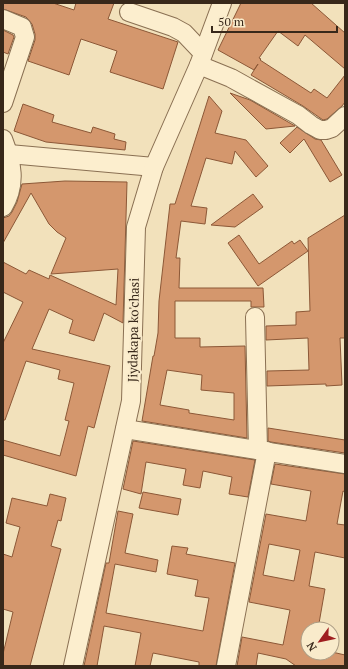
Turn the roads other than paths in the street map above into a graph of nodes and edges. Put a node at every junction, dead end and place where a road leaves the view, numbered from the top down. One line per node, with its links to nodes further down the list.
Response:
1 (218, 4): 4 (street, Jiydakapa ko'chasi)
2 (129, 12): 4 (street)
3 (3, 19): 5 (street)
4 (201, 59): 6 (street); 8 (street, Jiydakapa ko'chasi)
5 (3, 103)
6 (345, 116)
7 (5, 149): 8 (street); 9 (street)
8 (154, 167): 11 (street, Jiydakapa ko'chasi)
9 (3, 207)
10 (255, 317): 12 (street)
11 (125, 429): 12 (street); 14 (street, Jiydakapa ko'chasi)
12 (262, 451): 13 (street); 15 (street)
13 (345, 464)
14 (73, 666)
15 (226, 666)

